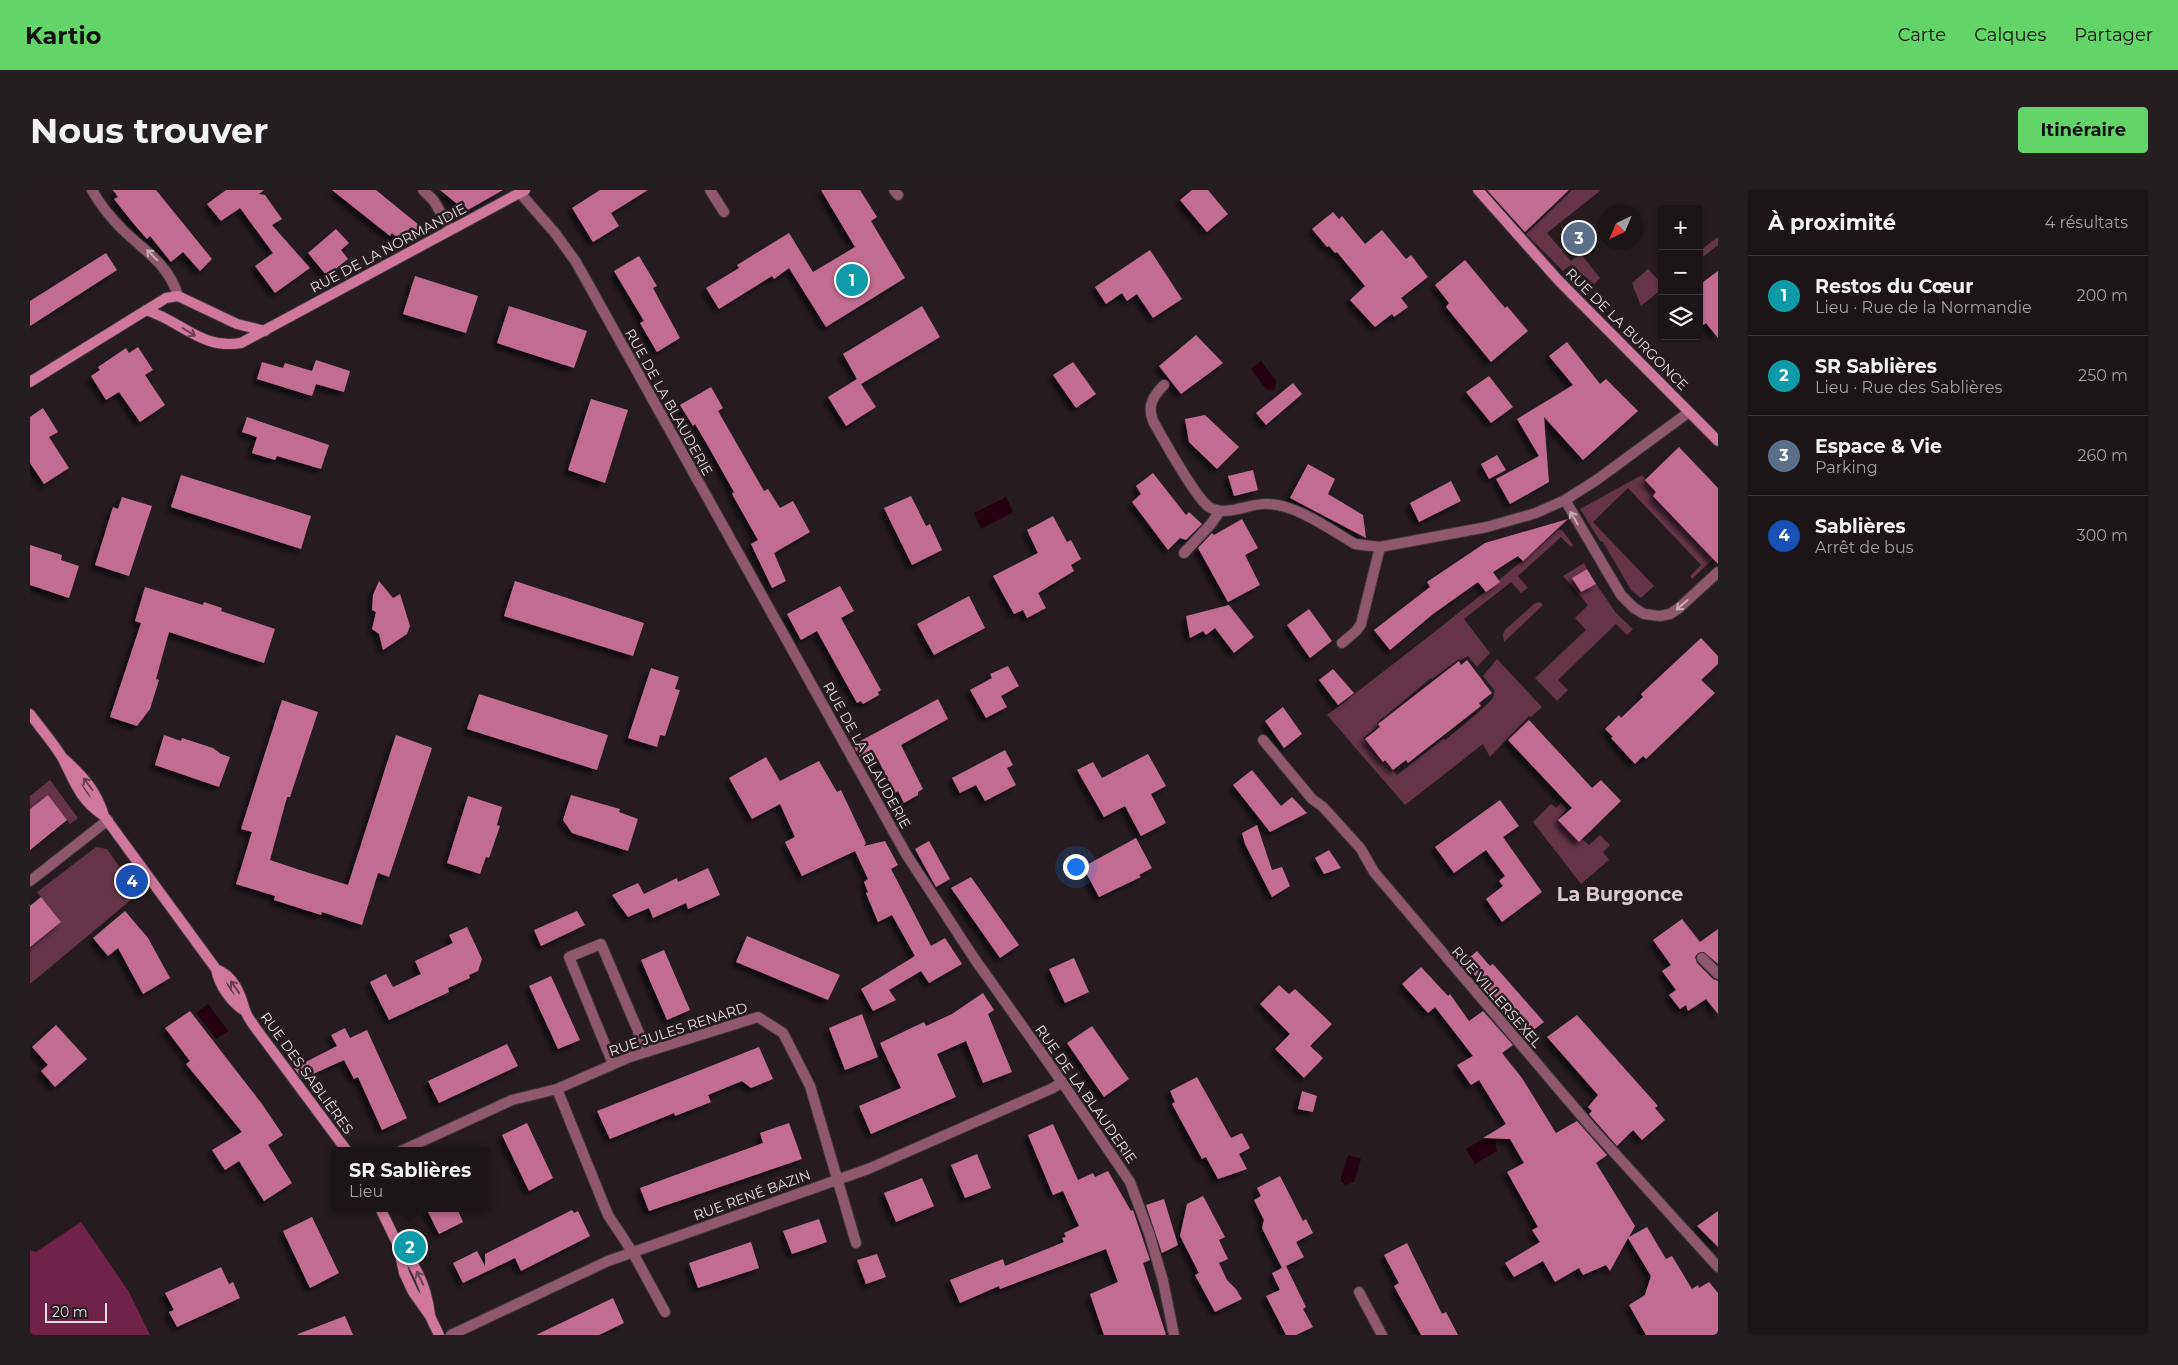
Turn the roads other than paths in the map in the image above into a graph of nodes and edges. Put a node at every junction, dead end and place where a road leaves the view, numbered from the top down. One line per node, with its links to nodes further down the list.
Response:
1 (92, 190): 8 (street, one-way to 1)
2 (423, 190): 7 (street)
3 (710, 190): 6 (street)
4 (1478, 190): 13 (street, RUE DE LA BURGONCE)
5 (522, 192): 7 (street, RUE DE LA NORMANDIE); 29 (street, RUE DE LA BLAUDERIE)
6 (724, 212)
7 (450, 229): 10 (street, RUE DE LA NORMANDIE)
8 (178, 296): 9 (street); 10 (street)
9 (146, 310): 10 (street, RUE DE LA NORMANDIE, one-way to 10); 11 (street)
10 (265, 331)
11 (30, 382)
12 (1164, 385): 16 (street)
13 (1689, 412): 14 (street, RUE DE LA BURGONCE); 15 (street)
14 (1718, 441)
15 (1565, 500): 17 (street); 19 (street, one-way to 15)
16 (1220, 511): 17 (street); 18 (street)
17 (1380, 547): 20 (street)
18 (1184, 552)
19 (1718, 572)
20 (1342, 644)
21 (30, 714): 23 (street, RUE DES SABLIÈRES)
22 (1263, 740): 37 (street, RUE VILLERSEXEL)
23 (106, 818): 24 (street); 31 (street, RUE DES SABLIÈRES)
24 (30, 881)
25 (1702, 958): 26 (street)
26 (1718, 974)
27 (647, 1052): 28 (street, RUE JULES RENARD); 28 (street); 33 (street, RUE JULES RENARD)
28 (613, 1064): 30 (street, RUE JULES RENARD)
29 (1062, 1082): 33 (street, RUE RENÉ BAZIN); 42 (street, RUE DE LA BLAUDERIE)
30 (557, 1089): 32 (street, RUE JULES RENARD); 36 (street)
31 (344, 1147)
32 (410, 1147)
33 (836, 1180): 35 (street, RUE JULES RENARD); 36 (street, RUE RENÉ BAZIN)
34 (382, 1212): 40 (street)
35 (856, 1243)
36 (633, 1253): 39 (street); 41 (street, RUE RENÉ BAZIN)
37 (1718, 1266)
38 (1359, 1292): 43 (street)
39 (665, 1312)
40 (439, 1335)
41 (451, 1335)
42 (1174, 1335)
43 (1382, 1335)

